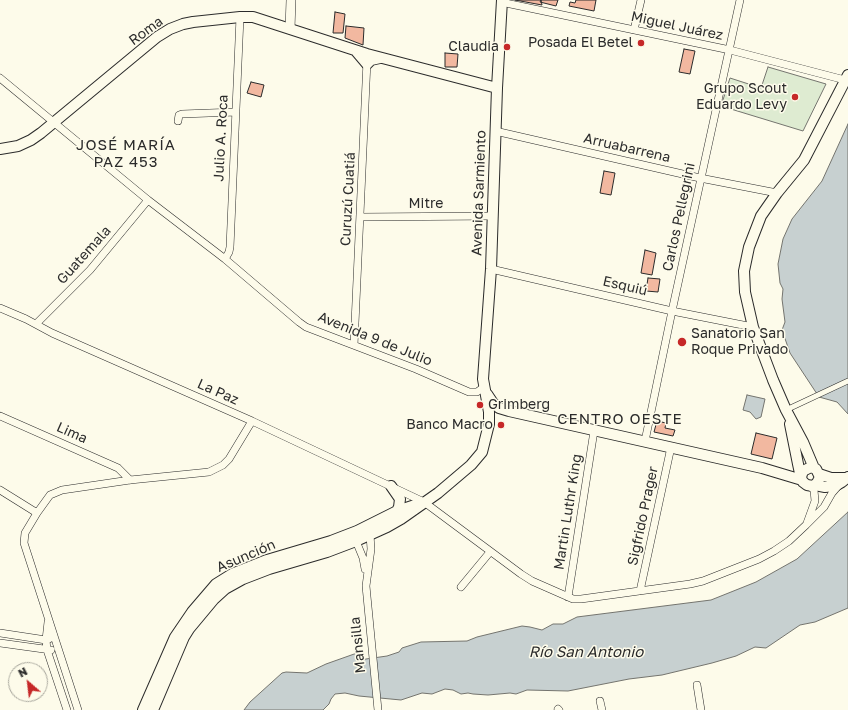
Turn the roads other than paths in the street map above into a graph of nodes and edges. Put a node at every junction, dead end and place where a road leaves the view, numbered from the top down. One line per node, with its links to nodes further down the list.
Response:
1 (291, 0): 6 (street)
2 (641, 0): 7 (street)
3 (740, 0): 8 (street, Carlos Pellegrini)
4 (502, 1): 7 (street, Miguel Juárez); 12 (main road, Avenida Sarmiento)
5 (240, 17): 6 (main road, Roma); 13 (street, Julio A. Roca); 15 (main road, Roma)
6 (290, 29): 9 (main road, Roma)
7 (634, 30): 8 (street, Miguel Juárez)
8 (730, 50): 11 (street, Miguel Juárez); 18 (street, Carlos Pellegrini)
9 (367, 59): 12 (main road, Roma); 22 (street, Curuzú Cuatiá)
10 (0, 78): 15 (street, Avenida 9 de Julio)
11 (847, 78): 19 (main road)
12 (497, 88): 16 (main road, Avenida Sarmiento)
13 (236, 112): 14 (street); 23 (street, Julio A. Roca)
14 (178, 121)
15 (54, 123): 17 (main road, Roma); 20 (street, Avenida 9 de Julio)
16 (495, 131): 18 (street, Arruabarrena); 21 (main road, Avenida Sarmiento)
17 (0, 149)
18 (700, 178): 19 (street, Arruabarrena); 26 (street, Carlos Pellegrini)
19 (777, 193): 28 (main road)
20 (148, 200): 23 (street, Avenida 9 de Julio); 27 (street, Guatemala)
21 (492, 216): 22 (street, Mitre); 24 (main road, Avenida Sarmiento)
22 (360, 217): 29 (street, Curuzú Cuatiá)
23 (225, 259): 29 (street, Avenida 9 de Julio)
24 (491, 269): 26 (street, Esquiú); 31 (main road, Avenida Sarmiento)
25 (0, 308): 27 (street, La Paz)
26 (672, 310): 28 (street, Esquiú); 38 (street, Carlos Pellegrini)
27 (36, 324): 35 (street, La Paz)
28 (753, 327): 32 (main road)
29 (354, 345): 31 (street, Avenida 9 de Julio)
30 (848, 381): 32 (street)
31 (484, 387): 33 (main road); 36 (main road, Asunción)
32 (786, 410): 40 (main road); 40 (main road)
33 (509, 411): 36 (main road); 37 (main road)
34 (0, 416): 42 (street, Lima)
35 (252, 421): 42 (street); 43 (street, La Paz)
36 (489, 424): 45 (main road, Asunción)
37 (594, 431): 38 (main road); 55 (street, Martin Luthr King)
38 (645, 441): 39 (main road)
39 (671, 447): 40 (main road); 54 (street, Sigfrido Prager)
40 (813, 479): 41 (main road); 46 (street); 49 (street)
41 (846, 479): 46 (street)
42 (130, 480): 48 (street)
43 (391, 486): 45 (street, La Paz); 47 (main road)
44 (0, 490): 48 (street)
45 (424, 502): 47 (main road, Asunción); 50 (main road, Asunción); 51 (street, La Paz)
46 (826, 505): 49 (street)
47 (397, 510): 50 (main road, Asunción)
48 (37, 513): 56 (street)
49 (806, 525): 54 (street)
50 (362, 534): 52 (street, Mansilla); 52 (street, Mansilla); 67 (main road, Asunción); 68 (main road, Asunción)
51 (490, 552): 53 (street); 55 (street, La Paz)
52 (366, 577): 69 (street, Mansilla)
53 (461, 587)
54 (640, 591): 55 (street)
55 (568, 597)
56 (48, 620): 58 (street); 59 (street)
57 (0, 633): 59 (street)
58 (55, 637): 59 (street); 61 (street)
59 (46, 640): 62 (street)
60 (0, 643): 62 (street)
61 (58, 649): 62 (street); 66 (street)
62 (47, 650): 65 (street)
63 (697, 685): 71 (street)
64 (600, 701): 70 (street)
65 (67, 710)
66 (78, 710)
67 (143, 710)
68 (153, 710)
69 (378, 710)
70 (602, 710)
71 (701, 710)

